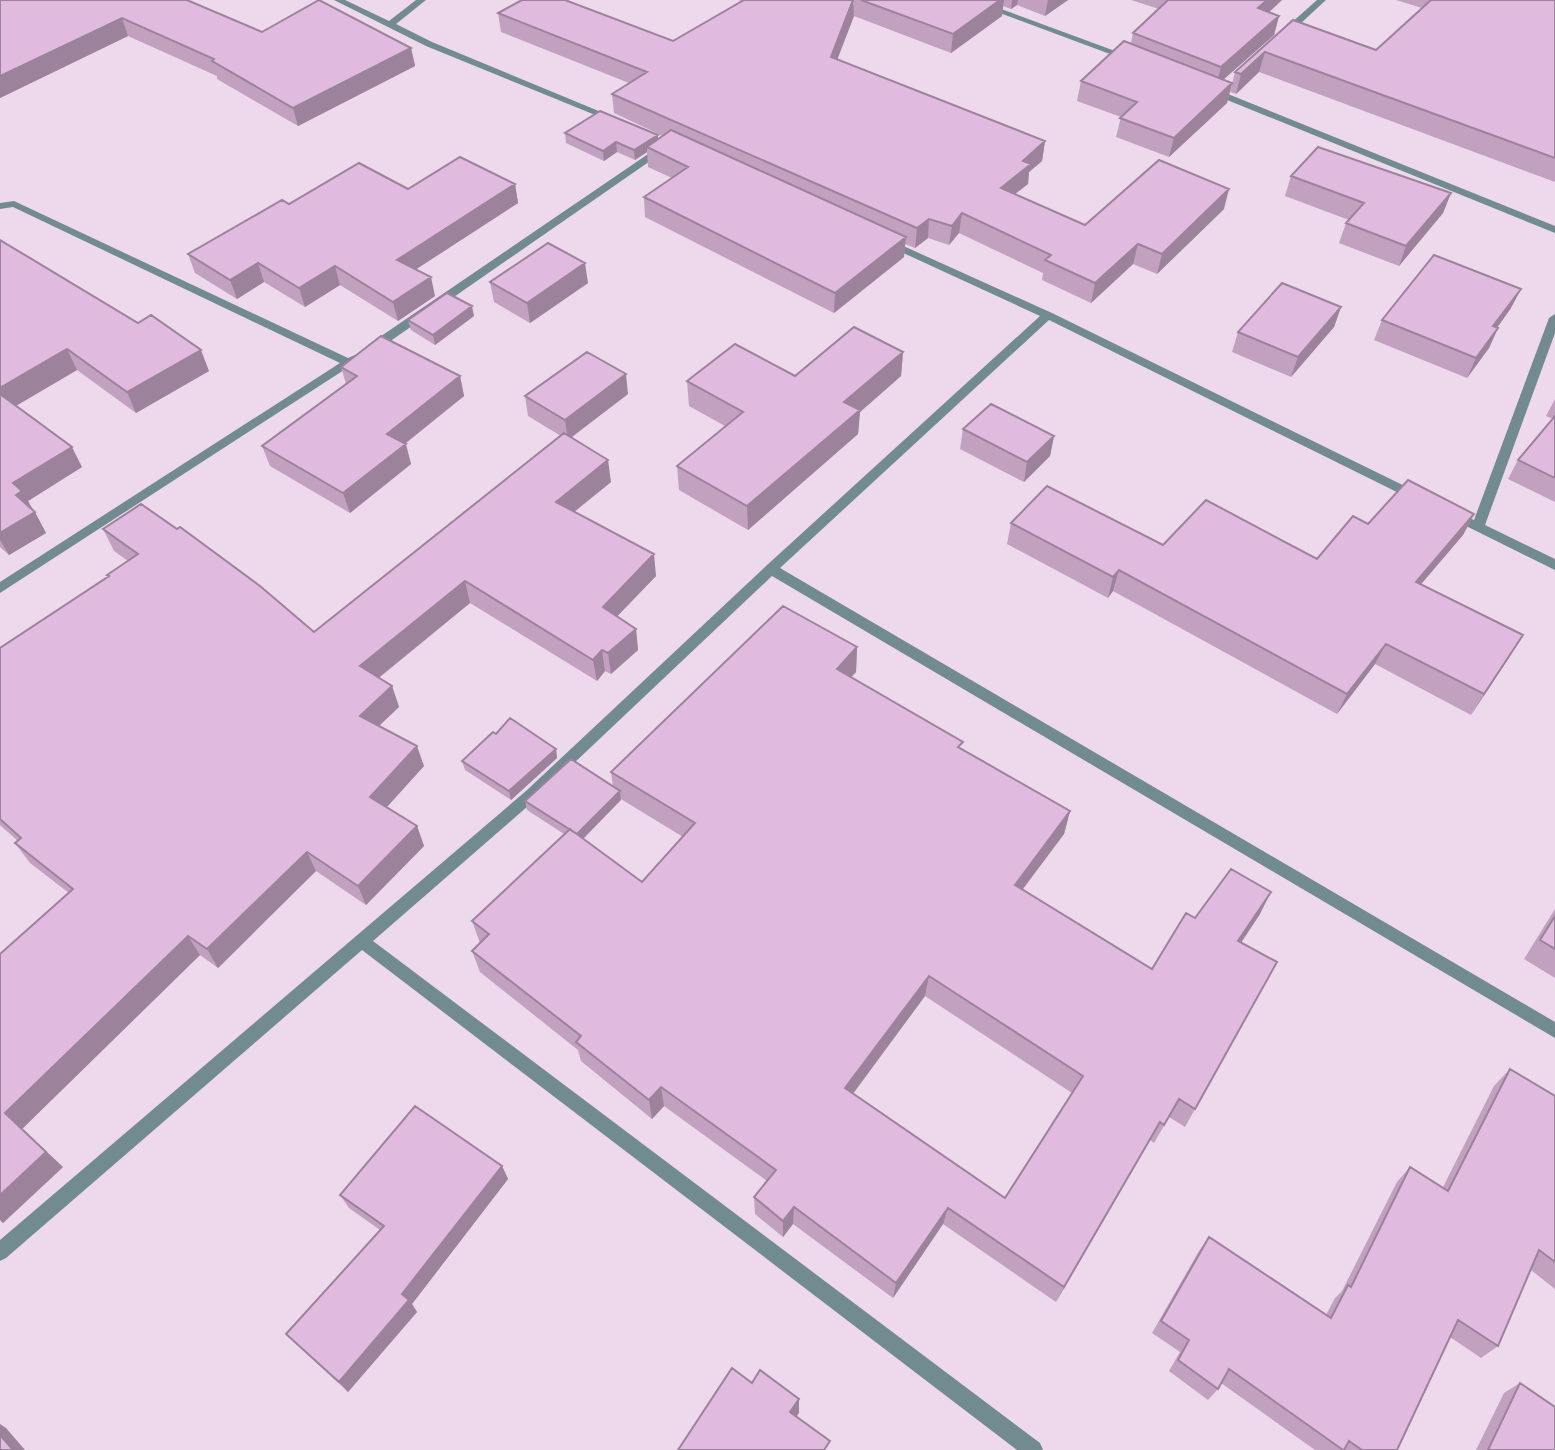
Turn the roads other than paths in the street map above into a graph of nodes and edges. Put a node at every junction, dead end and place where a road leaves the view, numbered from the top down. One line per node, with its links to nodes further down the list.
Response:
1 (338, 0): 5 (street)
2 (422, 0): 5 (street)
3 (969, 0): 7 (street)
4 (1322, 0): 6 (street)
5 (389, 25): 11 (street)
6 (1281, 37)
7 (1139, 61)
8 (1229, 84): 10 (street)
9 (1207, 89): 10 (street)
10 (1219, 94): 14 (street)
11 (620, 122)
12 (658, 138): 18 (street)
13 (0, 206): 18 (street)
14 (1555, 230)
15 (885, 240): 16 (street)
16 (1048, 315): 19 (street); 23 (street)
17 (1555, 318): 21 (street)
18 (349, 363): 24 (street)
19 (1429, 503)
20 (1441, 509): 21 (street)
21 (1478, 527): 22 (street)
22 (1555, 565)
23 (771, 569): 25 (street); 26 (street)
24 (0, 587)
25 (363, 942): 27 (street); 28 (street)
26 (1555, 1031)
27 (0, 1252)
28 (1032, 1450)

